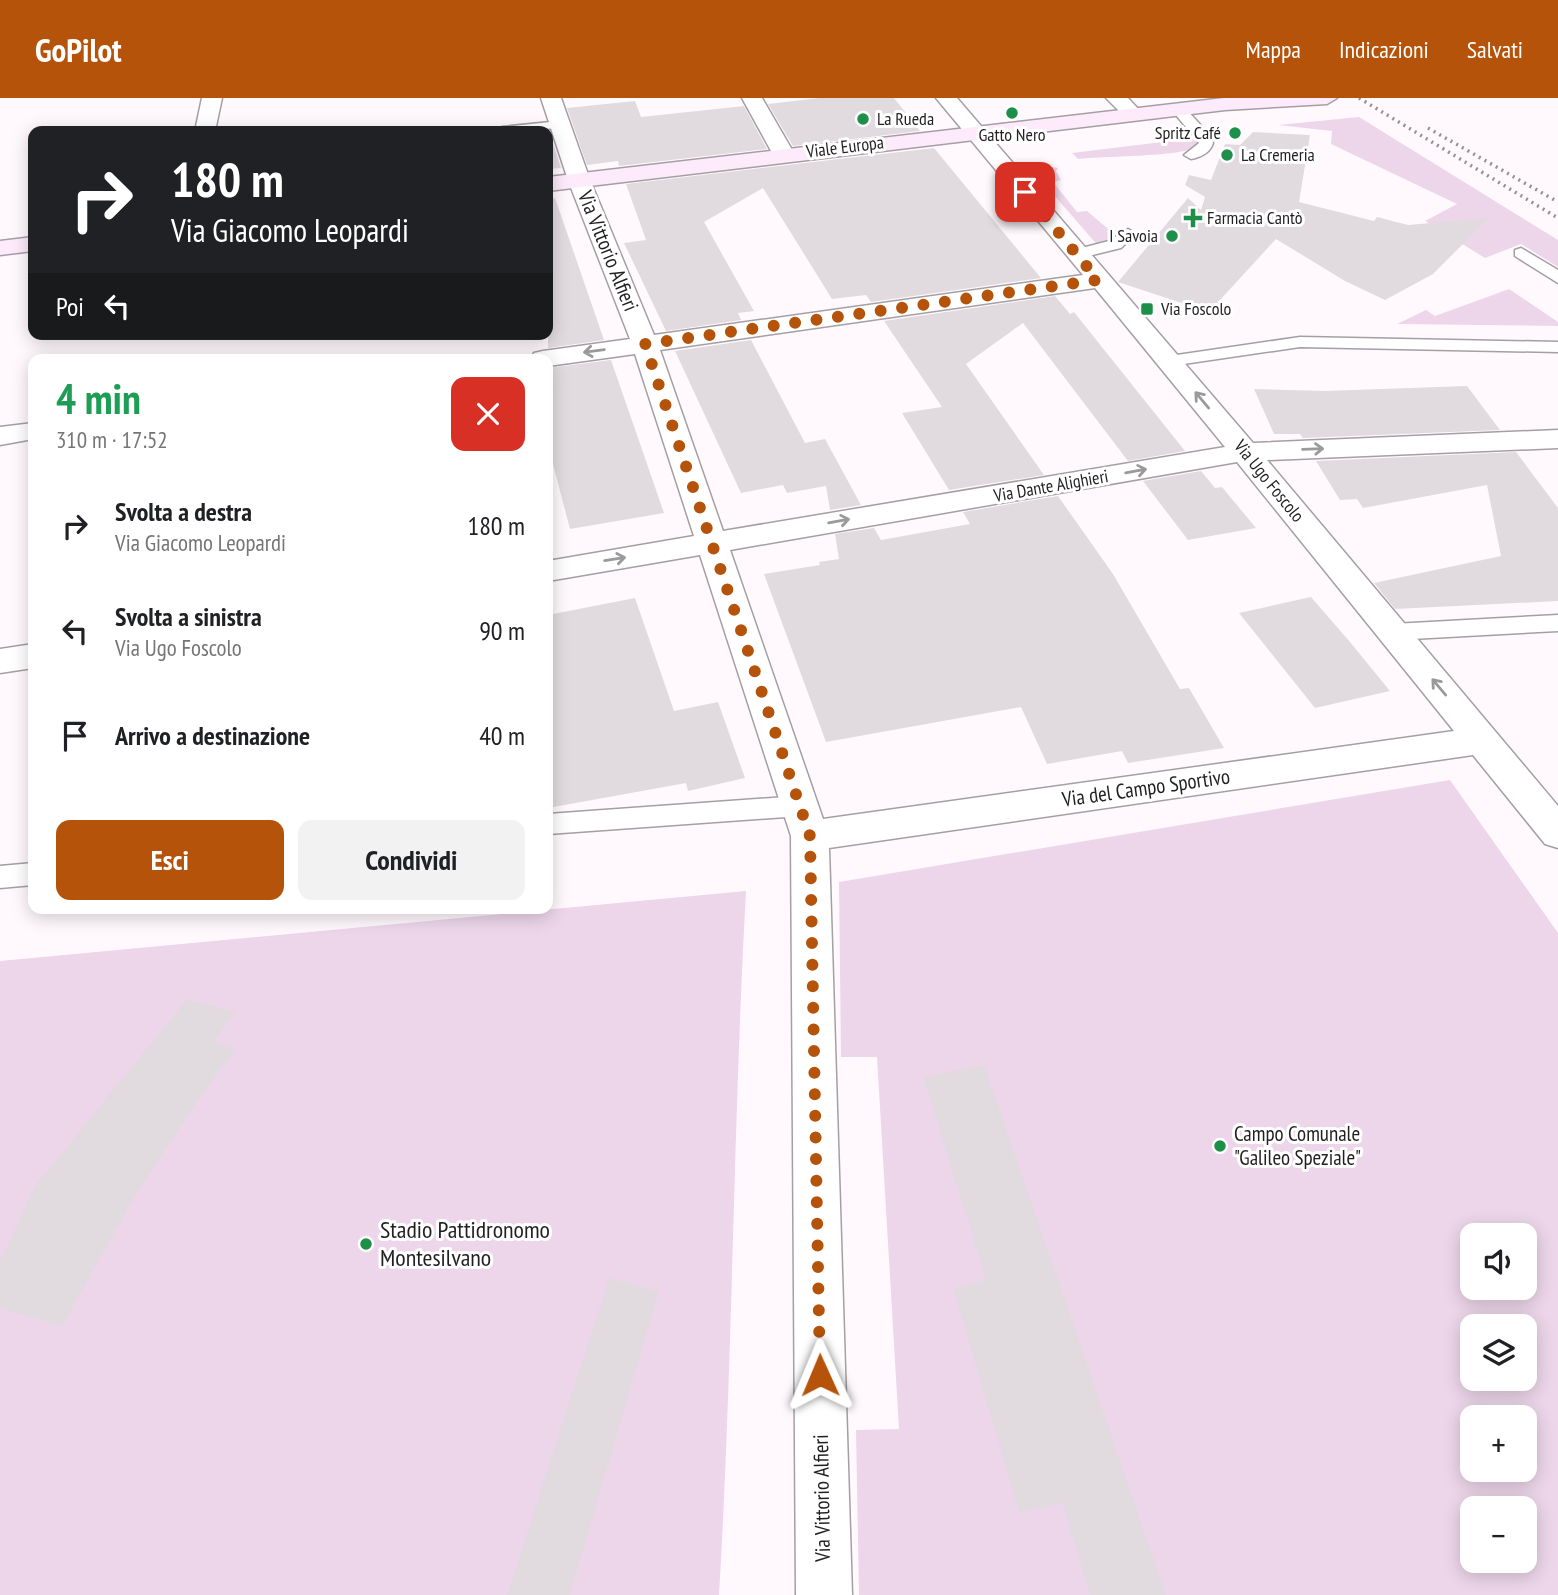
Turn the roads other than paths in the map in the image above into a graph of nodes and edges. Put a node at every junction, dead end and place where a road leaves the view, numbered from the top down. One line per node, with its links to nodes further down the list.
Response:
1 (212, 98): 12 (street)
2 (551, 98): 11 (street, Via Vittorio Alfieri)
3 (752, 98): 15 (street)
4 (946, 98): 14 (street, Via Ugo Foscolo)
5 (1116, 98): 9 (street)
6 (1252, 98): 8 (street, Viale Europa)
7 (1327, 98): 8 (street, Viale Europa)
8 (1225, 104): 10 (street, Viale Europa)
9 (1142, 108): 10 (street, Viale Europa); 14 (street, Viale Europa)
10 (1178, 109): 16 (lane)
11 (560, 125): 13 (lane); 17 (street, Via Vittorio Alfieri)
12 (206, 126)
13 (550, 126)
14 (974, 132): 15 (street, Viale Europa); 23 (street, Via Ugo Foscolo)
15 (783, 155): 17 (street, Viale Europa)
16 (1191, 155)
17 (579, 180): 18 (street, Viale Europa); 26 (street, Via Vittorio Alfieri)
18 (553, 183)
19 (1128, 234): 23 (lane)
20 (28, 245): 21 (street)
21 (0, 248)
22 (1521, 253): 24 (lane)
23 (1076, 254): 25 (street, Via Ugo Foscolo)
24 (1558, 278)
25 (1098, 280): 26 (street); 29 (street, Via Ugo Foscolo)
26 (645, 344): 28 (street, one-way to 28); 34 (street, Via Vittorio Alfieri)
27 (1558, 347): 29 (lane)
28 (553, 358)
29 (1170, 361): 33 (street, Via Ugo Foscolo, one-way to 29)
30 (28, 432): 31 (street)
31 (0, 436)
32 (1558, 439): 33 (street, Via Dante Alighieri, one-way to 32)
33 (1245, 452): 34 (street, Via Dante Alighieri, one-way to 33); 37 (street, Via Ugo Foscolo)
34 (714, 543): 35 (street, Via Dante Alighieri, one-way to 34); 41 (street, Via Vittorio Alfieri)
35 (553, 569)
36 (1558, 623): 37 (lane)
37 (1393, 632): 40 (street, Via Ugo Foscolo, one-way to 37)
38 (28, 657): 39 (street)
39 (0, 662)
40 (1482, 740): 41 (street, Via del Campo Sportivo); 43 (street, Via Ugo Foscolo)
41 (805, 821): 42 (lane); 46 (street, Via Vittorio Alfieri)
42 (553, 824)
43 (1558, 833)
44 (28, 874): 45 (lane)
45 (0, 877)
46 (824, 1595)

